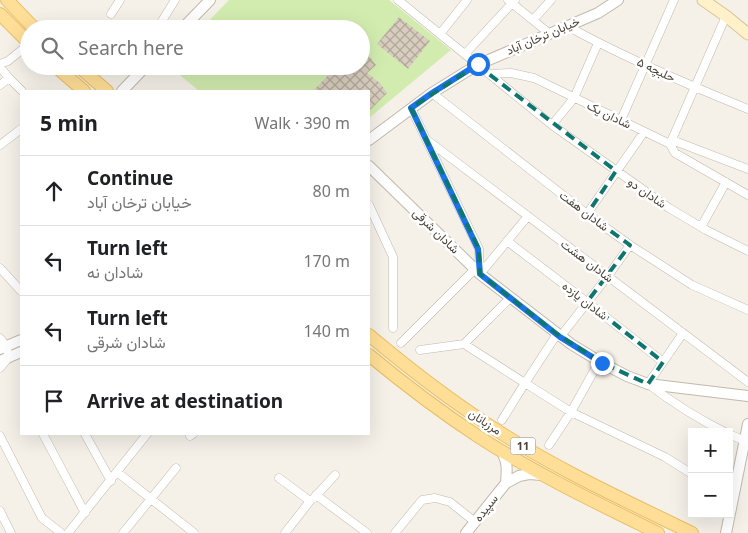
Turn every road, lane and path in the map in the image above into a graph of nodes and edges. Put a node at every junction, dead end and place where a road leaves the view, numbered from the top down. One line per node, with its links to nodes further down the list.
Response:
1 (7, 0): 15 (main road)
2 (120, 0): 13 (street)
3 (175, 0): 16 (street)
4 (210, 0): 17 (street)
5 (398, 0): 20 (street, شادان دو)
6 (467, 0): 20 (street)
7 (551, 0): 18 (street)
8 (618, 0): 19 (street, خیابان ترخان آباد)
9 (674, 0): 29 (street)
10 (703, 0): 14 (main road)
11 (512, 1): 18 (street); 26 (street)
12 (0, 14): 23 (main road)
13 (111, 14)
14 (726, 16): 22 (main road); 36 (street)
15 (26, 20)
16 (163, 20)
17 (191, 20)
18 (533, 20): 21 (street)
19 (567, 26): 21 (street, خیابان ترخان آباد); 24 (street, حلبچه ۵)
20 (440, 34): 26 (street, شادان دو)
21 (550, 34): 27 (street, خیابان ترخان آباد)
22 (748, 34)
23 (20, 35)
24 (598, 43): 29 (street, حلبچه ۵); 42 (street)
25 (20, 52): 28 (street)
26 (464, 54): 27 (street, شادان دو)
27 (478, 64): 30 (street, شادان دو); 41 (street, خیابان ترخان آباد)
28 (0, 65): 34 (street)
29 (646, 65): 36 (street, حلبچه ۵); 45 (street)
30 (489, 74): 42 (street, شادان یک); 46 (street, شادان دو)
31 (65, 75): 38 (main road)
32 (88, 75): 39 (main road)
33 (137, 75): 40 (street)
34 (9, 78): 35 (street); 37 (street)
35 (0, 85)
36 (694, 88): 44 (street, حلبچه ۵); 51 (street)
37 (21, 90)
38 (83, 90)
39 (106, 90)
40 (123, 90)
41 (432, 93): 43 (street, خیابان ترخان آباد); 59 (street, شادان هفت)
42 (574, 98): 45 (street, شادان یک); 46 (street)
43 (411, 108): 49 (street, خیابان ترخان آباد); 50 (street)
44 (748, 110)
45 (621, 120): 48 (street, شادان یک)
46 (552, 125): 55 (street, شادان دو)
47 (20, 130): 52 (street)
48 (644, 132): 51 (street, شادان یک); 55 (street)
49 (370, 139)
50 (426, 140): 60 (street, شادان هشت); 66 (street)
51 (671, 142): 54 (street); 56 (street)
52 (0, 145)
53 (370, 167): 66 (street, شادان شرقی)
54 (748, 168)
55 (616, 171): 59 (street); 61 (street, شادان دو)
56 (726, 182): 57 (street); 61 (street)
57 (748, 195)
58 (370, 207): 72 (street)
59 (587, 214): 63 (street, شادان هفت)
60 (528, 216): 62 (street); 67 (street, شادان هشت)
61 (701, 227): 64 (street, شادان دو)
62 (507, 242): 66 (street); 70 (street, شادان یازده)
63 (630, 245): 67 (street); 71 (street, شادان هفت)
64 (748, 251)
65 (0, 268): 68 (street)
66 (478, 272): 69 (street, شادان شرقی); 77 (street)
67 (608, 276): 70 (street); 73 (street, شادان هشت)
68 (20, 289)
69 (510, 298): 74 (street, شادان شرقی); 79 (street)
70 (588, 302): 74 (street); 84 (street, شادان یازده)
71 (748, 310)
72 (393, 328)
73 (683, 333): 84 (street); 87 (street, شادان هشت)
74 (558, 335): 88 (street); 89 (street, شادان شرقی)
75 (370, 336): 128 (main road, مرزبانان / 11)
76 (20, 340): 78 (street)
77 (401, 343)
78 (2, 344): 83 (street)
79 (464, 344): 80 (street); 88 (street)
80 (420, 350)
81 (20, 352): 83 (street)
82 (370, 355): 102 (main road, مرزبانان / 11)
83 (4, 359): 85 (street)
84 (663, 362): 89 (street)
85 (0, 368)
86 (596, 369): 91 (street)
87 (748, 382)
88 (525, 383): 91 (street); 92 (street)
89 (648, 384): 90 (street, شادان شرقی); 94 (street)
90 (748, 396)
91 (571, 412): 101 (street); 105 (street)
92 (502, 420)
93 (748, 424): 100 (street)
94 (717, 428)
95 (44, 435): 115 (street)
96 (86, 435): 109 (street)
97 (146, 435): 104 (street)
98 (0, 436): 119 (street)
99 (733, 436): 100 (street)
100 (744, 441): 111 (street)
101 (549, 444)
102 (501, 450): 107 (main road, مرزبانان / 11); 110 (street, سپیده)
103 (176, 468): 113 (street)
104 (117, 472): 109 (street); 113 (street)
105 (690, 473)
106 (334, 475): 112 (street)
107 (545, 476): 110 (street, سپیده); 127 (main road, مرزبانان / 11)
108 (279, 478): 112 (street)
109 (110, 480): 115 (street)
110 (506, 483): 117 (street, سپیده)
111 (733, 490)
112 (313, 498): 123 (street); 124 (street)
113 (151, 499): 121 (street); 122 (street)
114 (0, 511): 118 (street)
115 (85, 513): 120 (street)
116 (728, 518): 129 (street)
117 (475, 522): 125 (street); 126 (street, سپیده)
118 (11, 533)
119 (61, 533)
120 (68, 533)
121 (123, 533)
122 (194, 533)
123 (285, 533)
124 (367, 533)
125 (395, 533)
126 (466, 533)
127 (658, 533)
128 (692, 533)
129 (726, 533)

